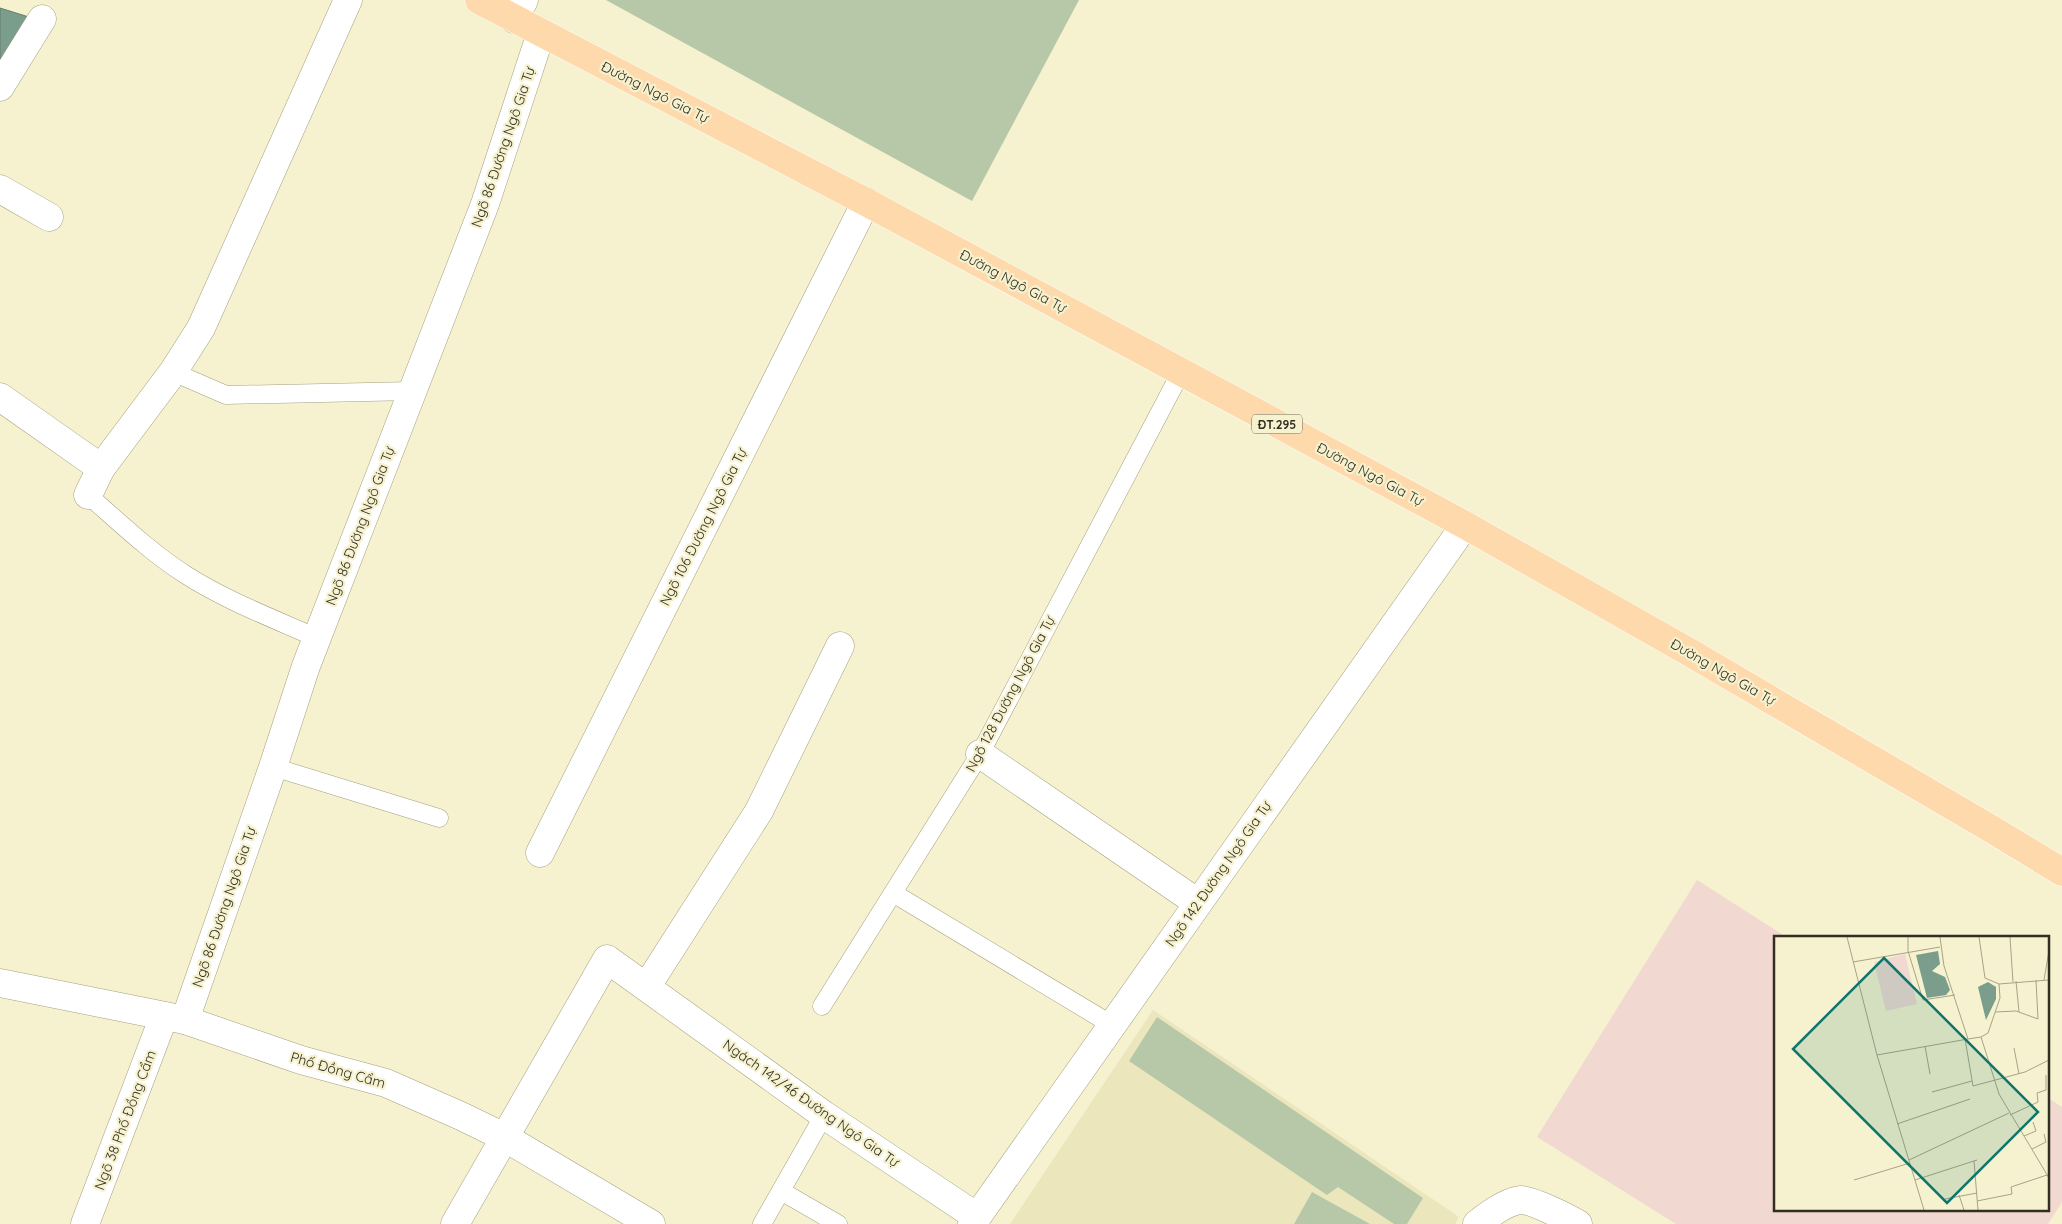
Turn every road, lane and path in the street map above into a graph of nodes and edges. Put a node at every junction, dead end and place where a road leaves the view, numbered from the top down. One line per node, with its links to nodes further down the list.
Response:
1 (348, 0): 10 (street)
2 (479, 0): 3 (main road, Đường Ngô Gia Tự / ĐT.295)
3 (519, 9): 5 (main road, Đường Ngô Gia Tự / ĐT.295)
4 (42, 19): 6 (street)
5 (541, 33): 8 (main road, Đường Ngô Gia Tự / ĐT.295); 12 (street, Ngõ 86 Đường Ngô Gia Tự)
6 (0, 87)
7 (0, 189): 9 (street)
8 (866, 202): 11 (main road, Đường Ngô Gia Tự / ĐT.295); 22 (street, Ngõ 106 Đường Ngô Gia Tự)
9 (49, 217)
10 (173, 372): 12 (lane); 14 (street)
11 (1182, 372): 16 (main road, Đường Ngô Gia Tự / ĐT.295); 19 (lane, Ngõ 128 Đường Ngô Gia Tự)
12 (413, 391): 17 (street, Ngõ 86 Đường Ngô Gia Tự)
13 (0, 397): 14 (street)
14 (101, 468): 15 (street)
15 (88, 495): 17 (lane)
16 (1465, 525): 23 (main road, Đường Ngô Gia Tự / ĐT.295); 25 (street, Ngõ 142 Đường Ngô Gia Tự)
17 (317, 638): 20 (street, Ngõ 86 Đường Ngô Gia Tự)
18 (840, 646): 27 (street)
19 (980, 754): 24 (lane, Ngõ 128 Đường Ngô Gia Tự); 25 (street)
20 (273, 767): 21 (lane); 29 (street, Ngõ 86 Đường Ngô Gia Tự)
21 (438, 818)
22 (540, 853)
23 (2062, 872)
24 (893, 893): 28 (lane, Ngõ 128 Đường Ngô Gia Tự); 30 (lane)
25 (1198, 903): 30 (street, Ngõ 142 Đường Ngô Gia Tự)
26 (0, 983): 29 (street, Phố Đồng Cẩm)
27 (647, 986): 31 (street, Ngách 142/46 Đường Ngô Gia Tự); 32 (street, Ngách 142/46 Đường Ngô Gia Tự)
28 (822, 1006)
29 (175, 1018): 32 (street, Phố Đồng Cẩm); 35 (street, Ngõ 38 Phố Đồng Cẩm)
30 (1112, 1025): 34 (street, Ngõ 142 Đường Ngô Gia Tự)
31 (824, 1115): 33 (lane); 34 (street, Ngách 142/46 Đường Ngô Gia Tự)
32 (504, 1137): 36 (street); 37 (street, Phố Đồng Cẩm)
33 (781, 1191): 38 (lane); 39 (lane)
34 (974, 1221)
35 (85, 1224)
36 (455, 1224)
37 (651, 1224)
38 (762, 1224)
39 (838, 1224)
40 (1477, 1224): 41 (street)
41 (1578, 1224)

